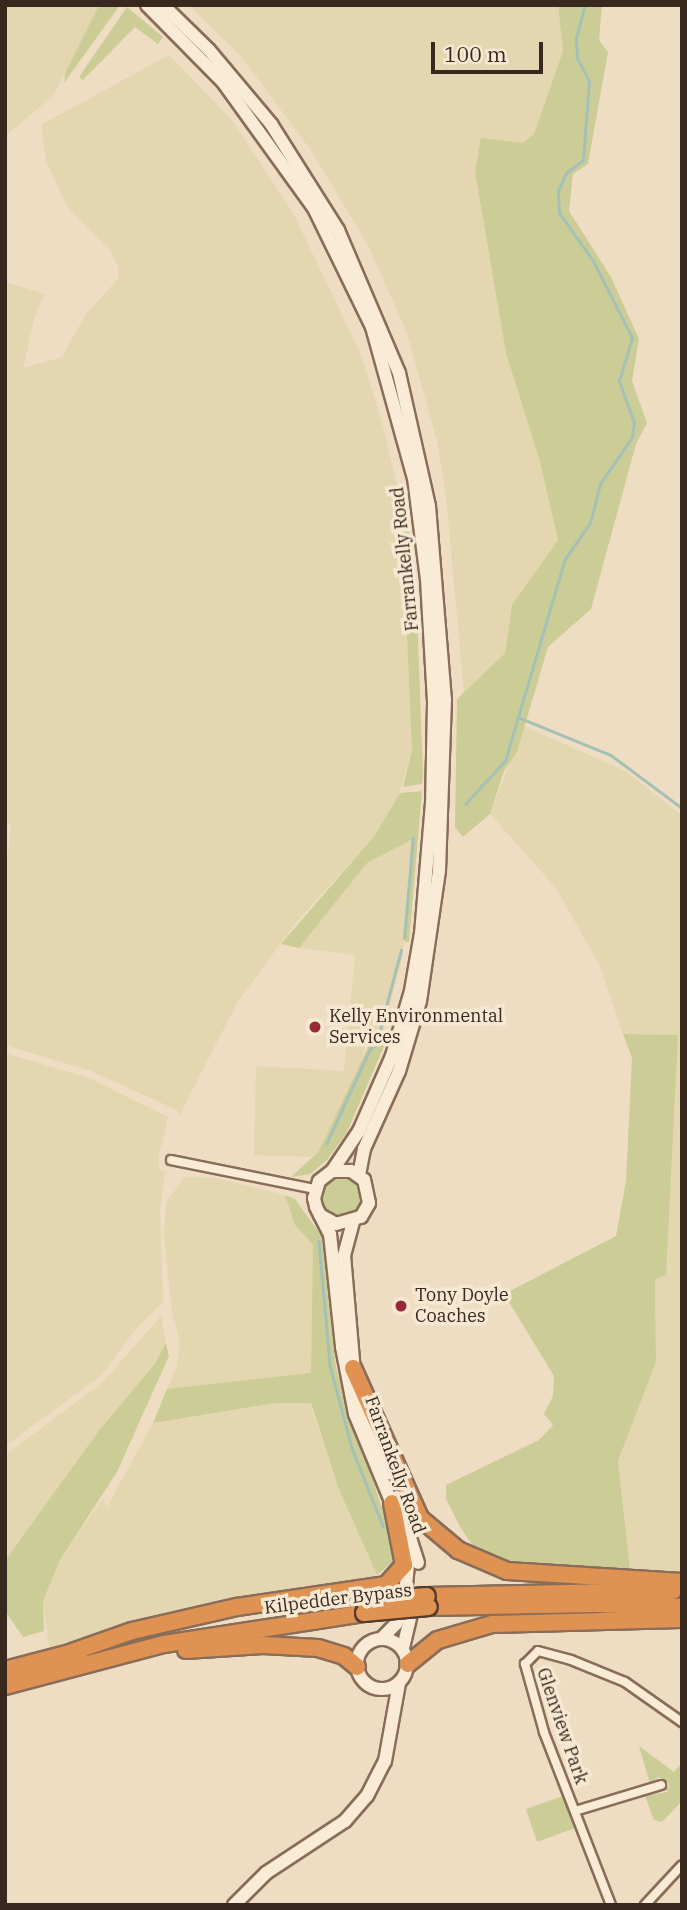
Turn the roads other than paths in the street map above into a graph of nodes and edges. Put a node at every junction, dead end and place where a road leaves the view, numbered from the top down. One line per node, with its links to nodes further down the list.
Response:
1 (147, 5): 4 (main road, Farrankelly Road)
2 (163, 5): 5 (main road, Farrankelly Road)
3 (171, 1160): 6 (street)
4 (332, 1171): 5 (main road); 6 (main road)
5 (359, 1175): 8 (main road)
6 (315, 1189): 7 (main road)
7 (320, 1214): 8 (main road); 10 (main road, Farrankelly Road)
8 (354, 1222): 9 (main road, Farrankelly Road)
9 (354, 1368): 11 (highway); 19 (main road, Farrankelly Road)
10 (392, 1503): 17 (main road, Farrankelly Road); 18 (highway)
11 (682, 1582)
12 (682, 1591): 13 (highway, Kilpedder Bypass)
13 (428, 1602): 14 (highway, Kilpedder Bypass, bridge); 15 (highway, Kilpedder Bypass)
14 (364, 1607): 18 (highway, Kilpedder Bypass); 23 (highway, Kilpedder Bypass)
15 (682, 1607)
16 (682, 1619): 19 (highway)
17 (382, 1638): 19 (main road); 20 (main road)
18 (72, 1652): 21 (highway, Kilpedder Bypass)
19 (405, 1656): 22 (main road)
20 (357, 1667): 23 (highway); 24 (main road)
21 (5, 1670)
22 (399, 1683): 24 (main road); 26 (main road)
23 (5, 1686)
24 (381, 1689): 26 (main road)
25 (682, 1722): 28 (street, Glenview Park)
26 (393, 1725): 30 (main road)
27 (661, 1785): 28 (street, Glenview Park)
28 (575, 1811): 31 (street, Glenview Park)
29 (682, 1865): 32 (street)
30 (234, 1905)
31 (611, 1905)
32 (645, 1905)

